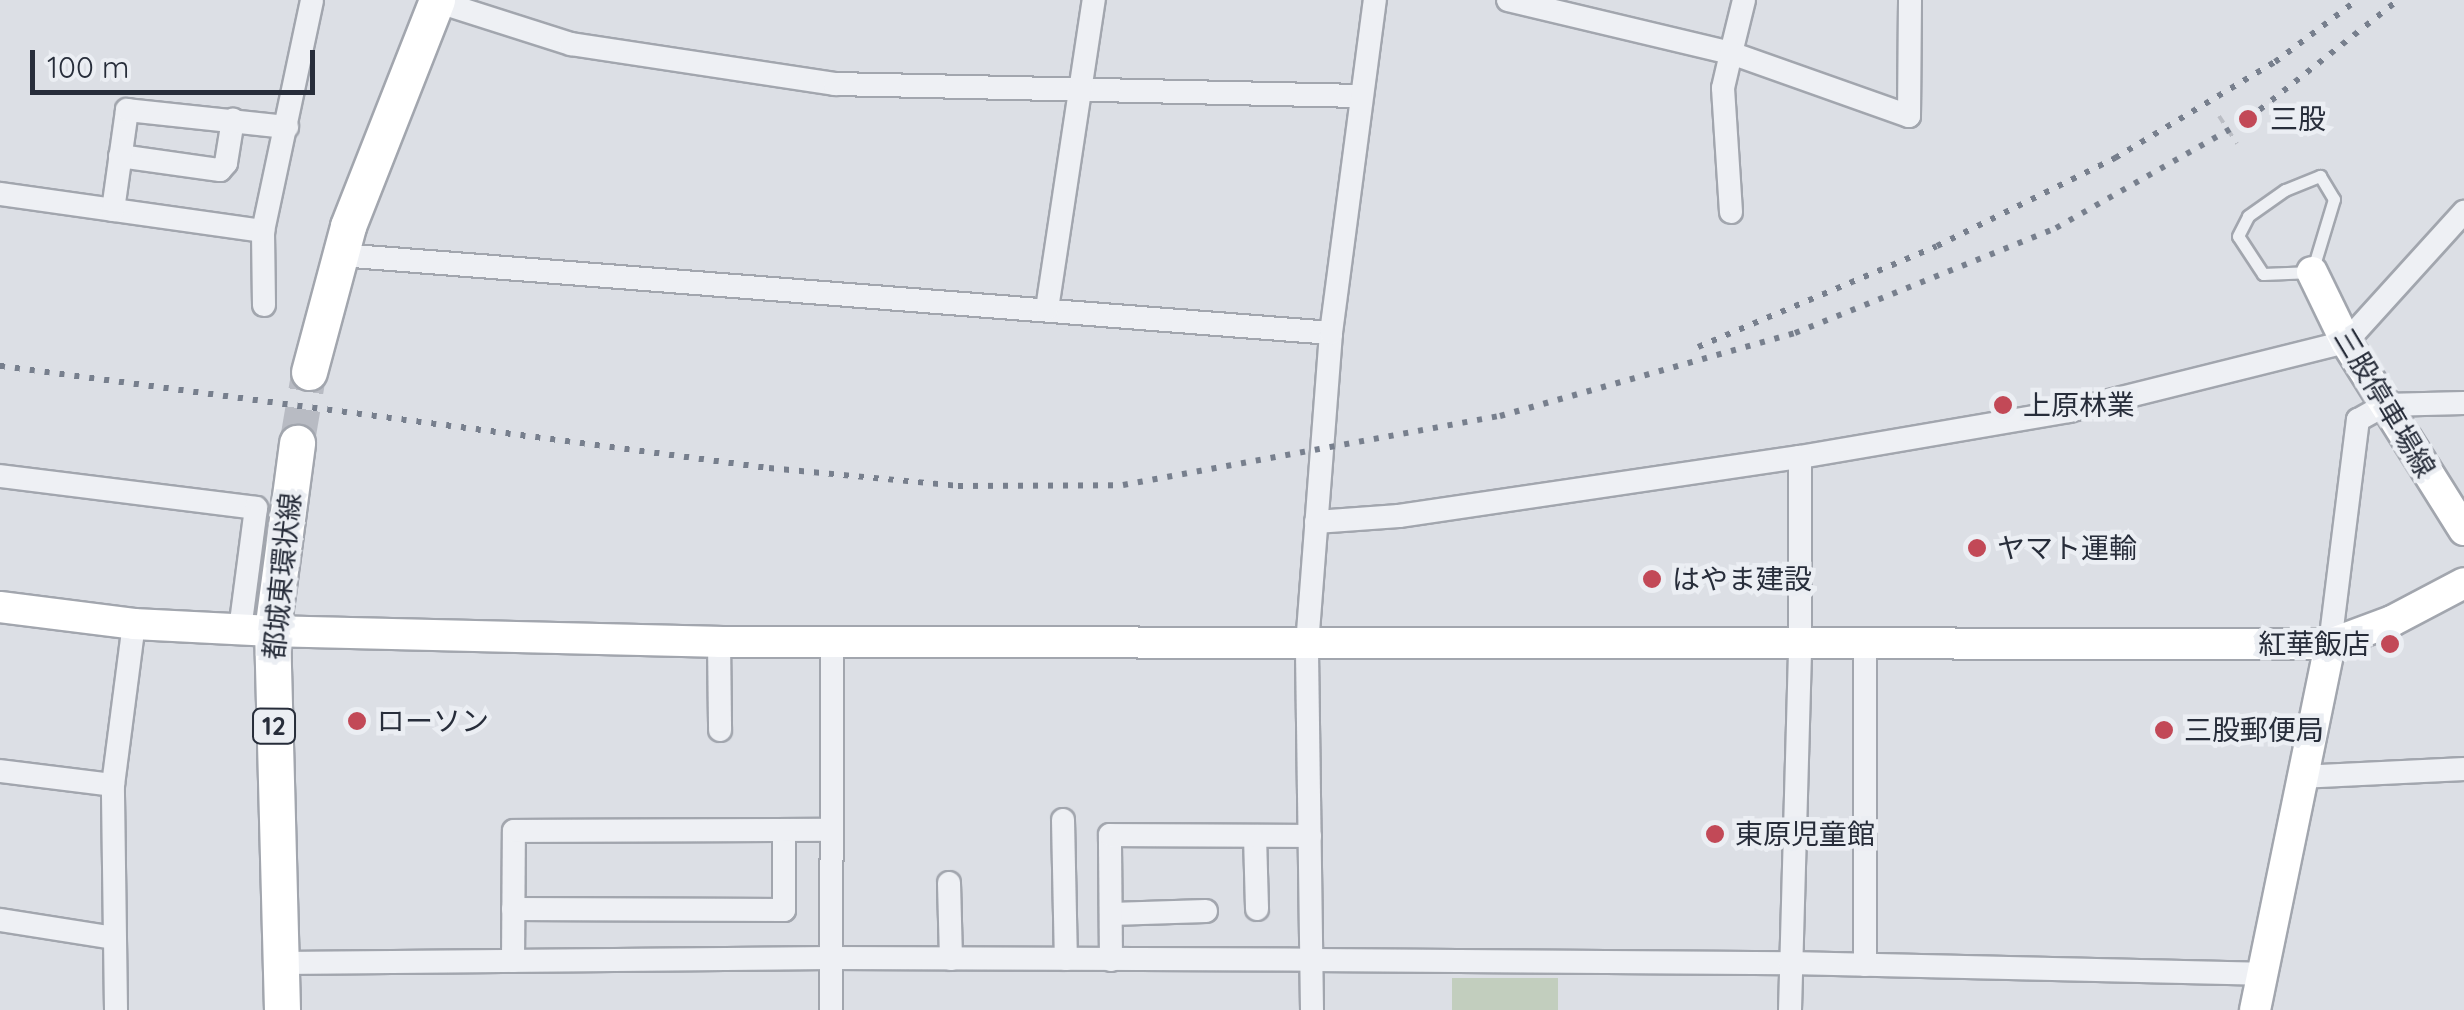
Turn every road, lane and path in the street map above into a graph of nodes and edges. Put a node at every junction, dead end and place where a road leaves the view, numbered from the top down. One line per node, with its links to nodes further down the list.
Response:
1 (312, 0): 13 (street)
2 (435, 0): 9 (street); 21 (main road)
3 (1094, 0): 9 (street)
4 (1375, 0): 10 (street)
5 (1508, 0): 8 (street)
6 (1744, 0): 8 (street)
7 (1910, 0): 8 (street)
8 (1730, 54): 18 (street)
9 (1078, 91): 10 (street); 24 (street)
10 (1361, 96): 25 (street)
11 (2219, 116): 14 (path)
12 (234, 120): 13 (street); 15 (street); 15 (street)
13 (286, 127): 20 (street)
14 (2237, 144)
15 (120, 156): 17 (street)
16 (0, 194): 17 (street)
17 (113, 210): 20 (street)
18 (1732, 212)
19 (2464, 212): 26 (street)
20 (263, 231): 23 (street)
21 (340, 255): 24 (street); 27 (main road)
22 (2312, 272): 22 (lane); 26 (street, 三股停車場線)
23 (264, 305)
24 (1047, 309): 25 (street)
25 (1330, 333): 33 (street)
26 (2346, 342): 29 (street, 三股停車場線); 31 (street)
27 (309, 372)
28 (2464, 403): 29 (street)
29 (2386, 405): 34 (street, 三股停車場線); 41 (street)
30 (297, 443): 38 (main road, 都城東環状線 / 12)
31 (1800, 457): 33 (street); 43 (street)
32 (0, 476): 38 (street)
33 (1316, 522): 42 (street)
34 (2464, 530)
35 (2464, 584): 41 (street)
36 (0, 608): 37 (street)
37 (134, 624): 38 (street); 49 (street)
38 (256, 630): 39 (street); 69 (main road, 都城東環状線 / 12)
39 (719, 642): 40 (street); 45 (street)
40 (832, 642): 42 (street); 52 (street)
41 (2330, 644): 44 (street); 48 (street)
42 (1307, 645): 43 (street); 54 (street)
43 (1800, 646): 44 (street); 68 (street)
44 (1865, 646): 70 (street)
45 (720, 730)
46 (2464, 769): 48 (street)
47 (0, 771): 49 (street)
48 (2300, 778): 71 (street)
49 (113, 785): 61 (street)
50 (1063, 820): 64 (street)
51 (784, 830): 52 (street); 56 (street); 56 (street)
52 (831, 830): 62 (street)
53 (1255, 836): 54 (street); 57 (street); 59 (street)
54 (1310, 836): 66 (street)
55 (949, 884): 63 (street)
56 (513, 909): 67 (street)
57 (1257, 910)
58 (1206, 911): 59 (street)
59 (1111, 914): 65 (street)
60 (0, 920): 61 (street)
61 (114, 938): 72 (street)
62 (830, 958): 63 (street); 67 (street); 74 (street)
63 (951, 959): 64 (street)
64 (1066, 959): 65 (street)
65 (1111, 960): 66 (street)
66 (1311, 960): 68 (street); 75 (street)
67 (513, 961): 69 (street)
68 (1790, 963): 70 (street); 76 (street)
69 (281, 964): 73 (main road, 都城東環状線 / 12)
70 (1865, 965): 71 (street)
71 (2260, 974): 77 (street)
72 (116, 1010)
73 (282, 1010)
74 (831, 1010)
75 (1312, 1010)
76 (1790, 1010)
77 (2254, 1010)

